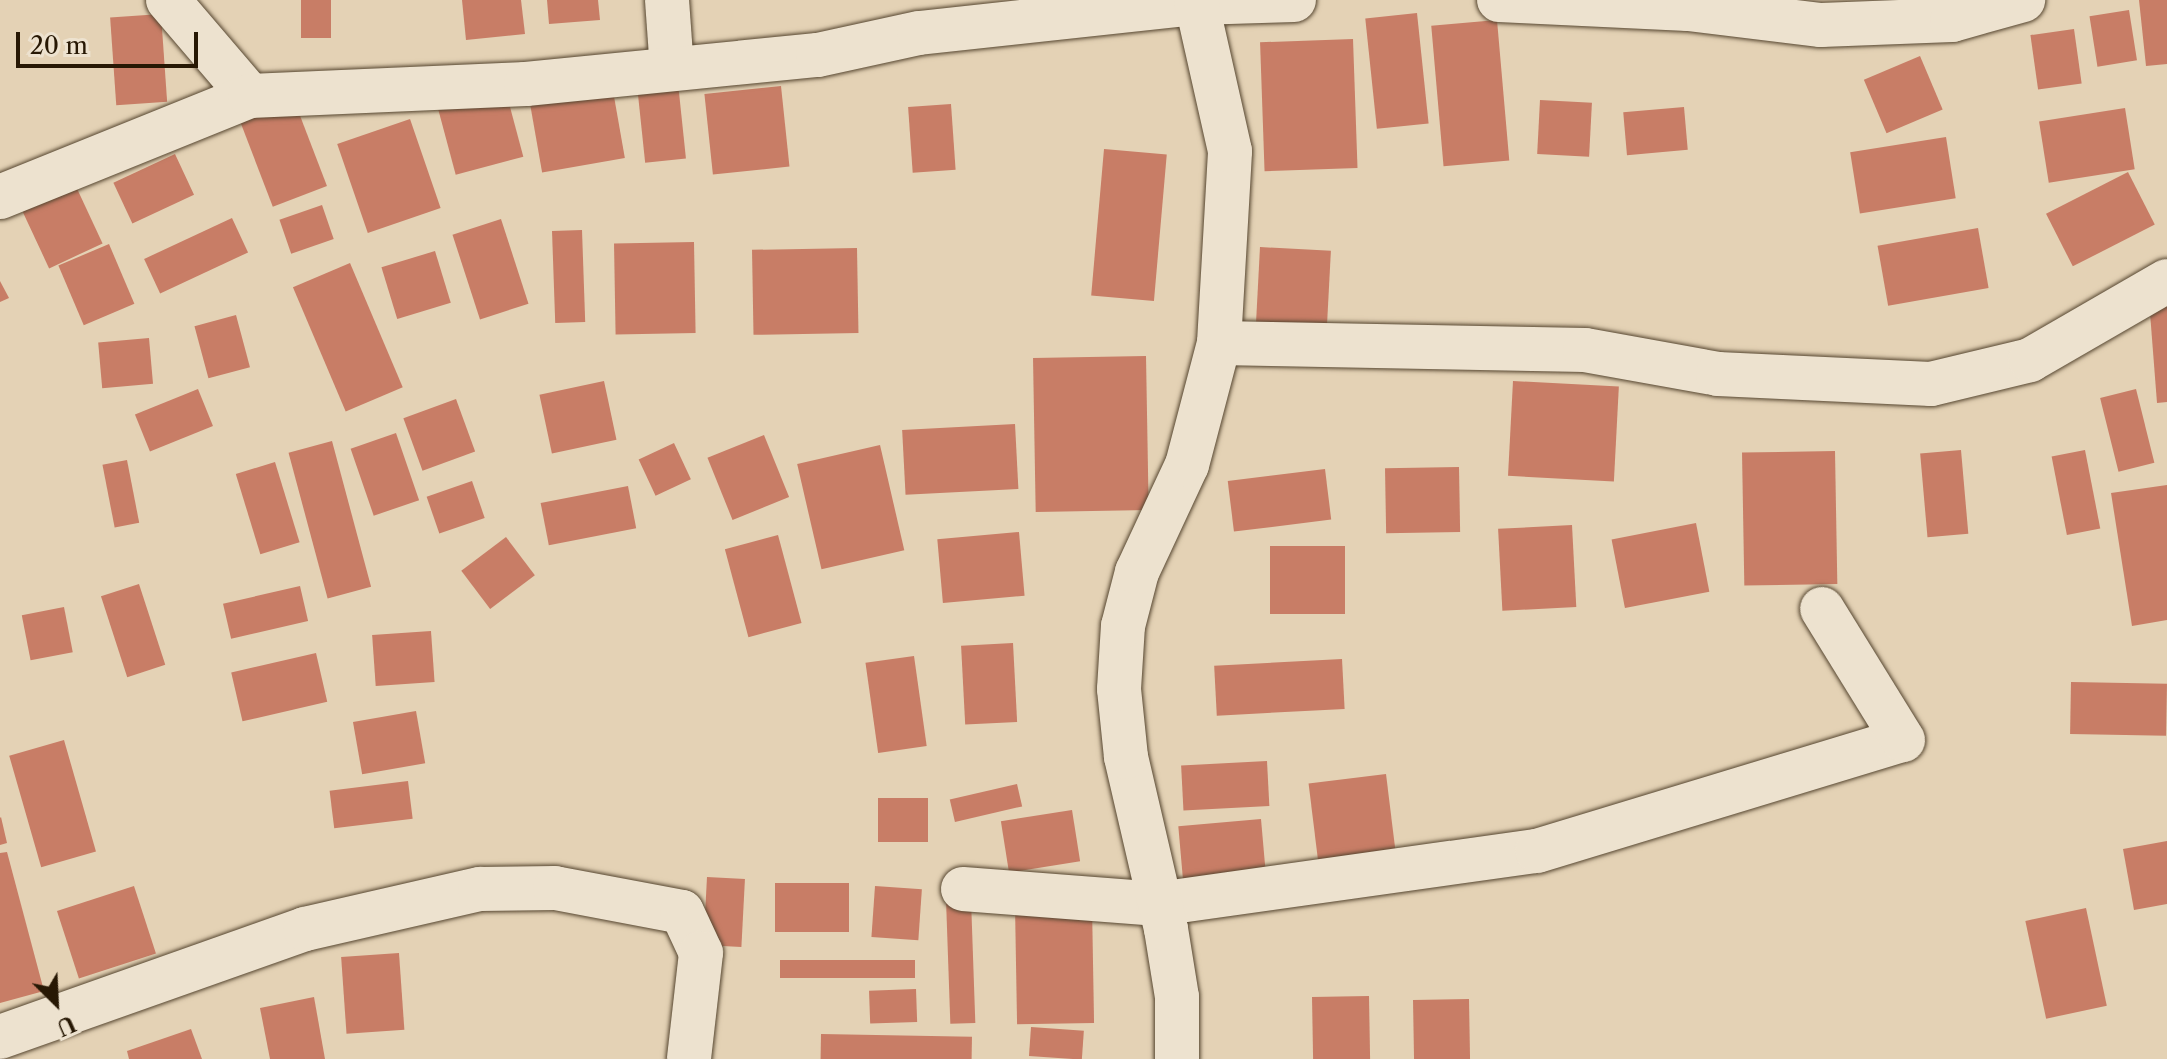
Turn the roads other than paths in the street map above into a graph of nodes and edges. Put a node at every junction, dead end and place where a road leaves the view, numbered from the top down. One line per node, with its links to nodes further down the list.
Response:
1 (168, 0): 9 (street)
2 (667, 0): 8 (street)
3 (1294, 0): 5 (street)
4 (1499, 0): 6 (street)
5 (1196, 1): 7 (street); 12 (street)
6 (2001, 3)
7 (917, 16): 8 (street)
8 (672, 69): 9 (street)
9 (250, 96): 10 (street)
10 (0, 197)
11 (2167, 281): 12 (street)
12 (1219, 343): 15 (street)
13 (1822, 609): 15 (street)
14 (963, 889): 15 (street)
15 (1158, 904): 18 (street)
16 (0, 1037): 17 (street)
17 (689, 1059)
18 (1177, 1059)

